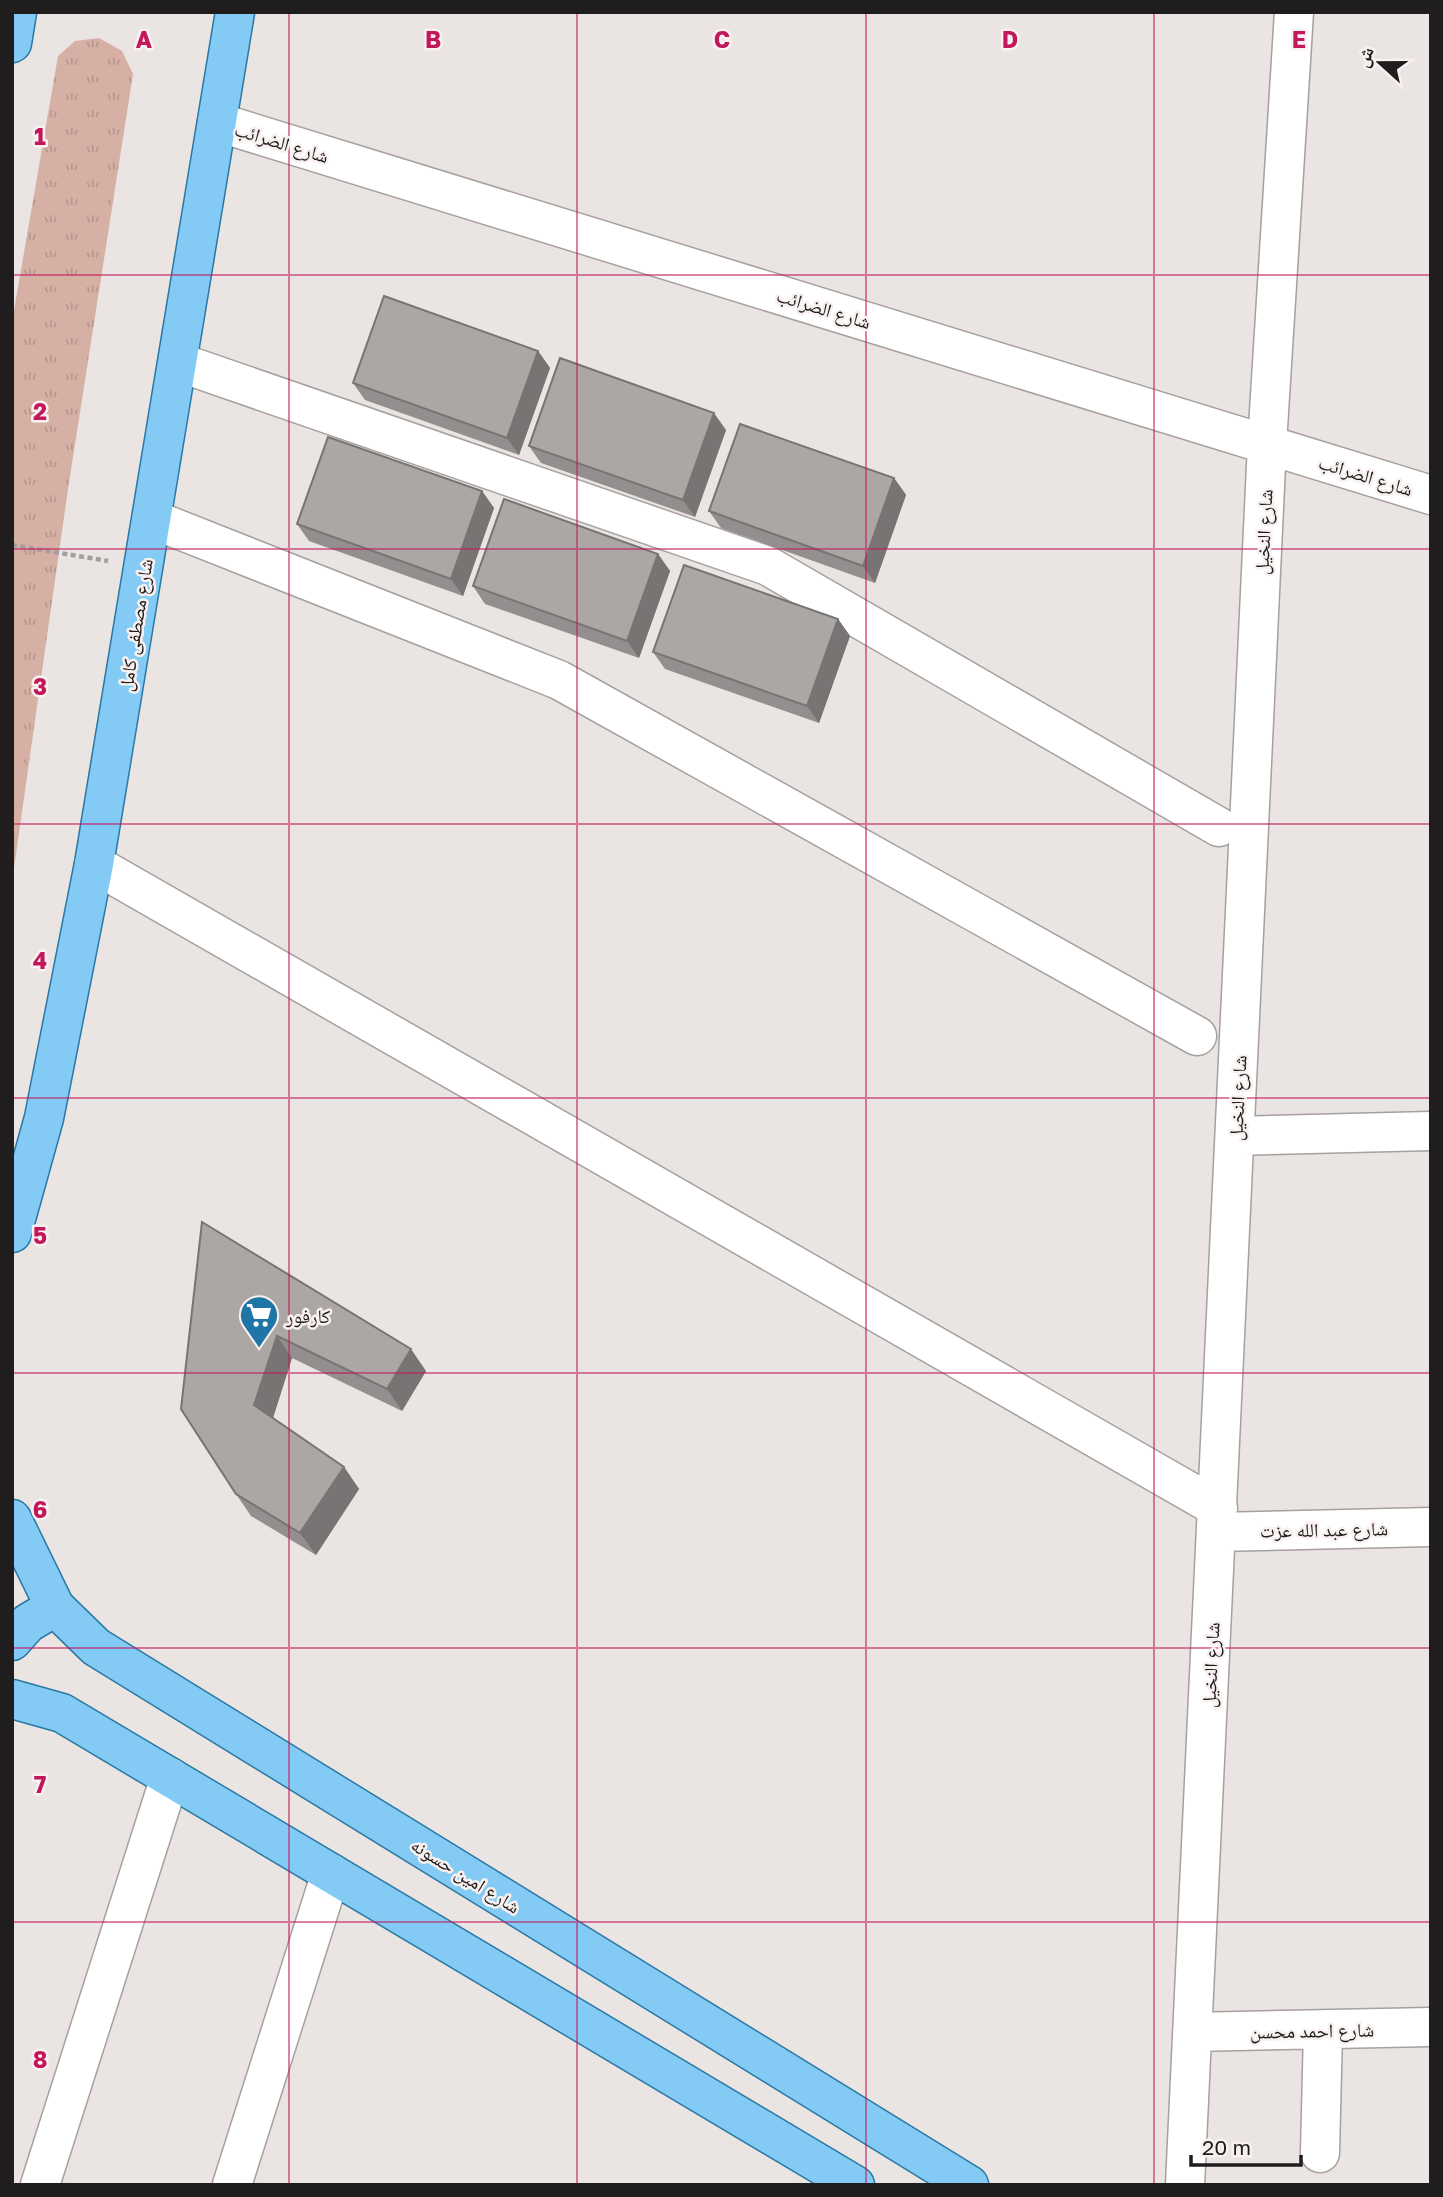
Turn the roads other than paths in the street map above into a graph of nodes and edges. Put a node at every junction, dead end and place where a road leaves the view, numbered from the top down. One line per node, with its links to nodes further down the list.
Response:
1 (17, 12): 4 (main road)
2 (235, 12): 5 (main road, شارع مصطفى كامل)
3 (1294, 12): 7 (street, شارع النخيل)
4 (12, 43)
5 (217, 122): 6 (main road, شارع مصطفى كامل); 7 (street, شارع الضرائب)
6 (177, 362): 9 (main road, شارع مصطفى كامل); 10 (street)
7 (1267, 444): 8 (street, شارع الضرائب); 14 (street, شارع النخيل)
8 (1431, 495)
9 (152, 519): 11 (main road, شارع مصطفى كامل); 12 (street)
10 (1219, 827)
11 (94, 864): 15 (main road, شارع مصطفى كامل); 17 (street)
12 (1197, 1036)
13 (1431, 1131): 14 (street)
14 (1235, 1136): 17 (street, شارع النخيل)
15 (12, 1233)
16 (12, 1519): 19 (main road, شارع امين حسونه)
17 (1217, 1520): 18 (street, شارع عبد الله عزت); 26 (street, شارع النخيل)
18 (1431, 1527)
19 (55, 1606): 20 (main road); 31 (main road, شارع امين حسونه)
20 (12, 1641)
21 (12, 1699): 22 (main road)
22 (170, 1777): 23 (main road); 28 (street)
23 (331, 1873): 29 (street); 30 (main road)
24 (1431, 2027): 25 (street, شارع احمد محسن)
25 (1323, 2030): 26 (street, شارع احمد محسن); 27 (street)
26 (1192, 2032): 32 (street, شارع النخيل)
27 (1320, 2152)
28 (40, 2185)
29 (232, 2185)
30 (855, 2185)
31 (969, 2185)
32 (1185, 2185)

